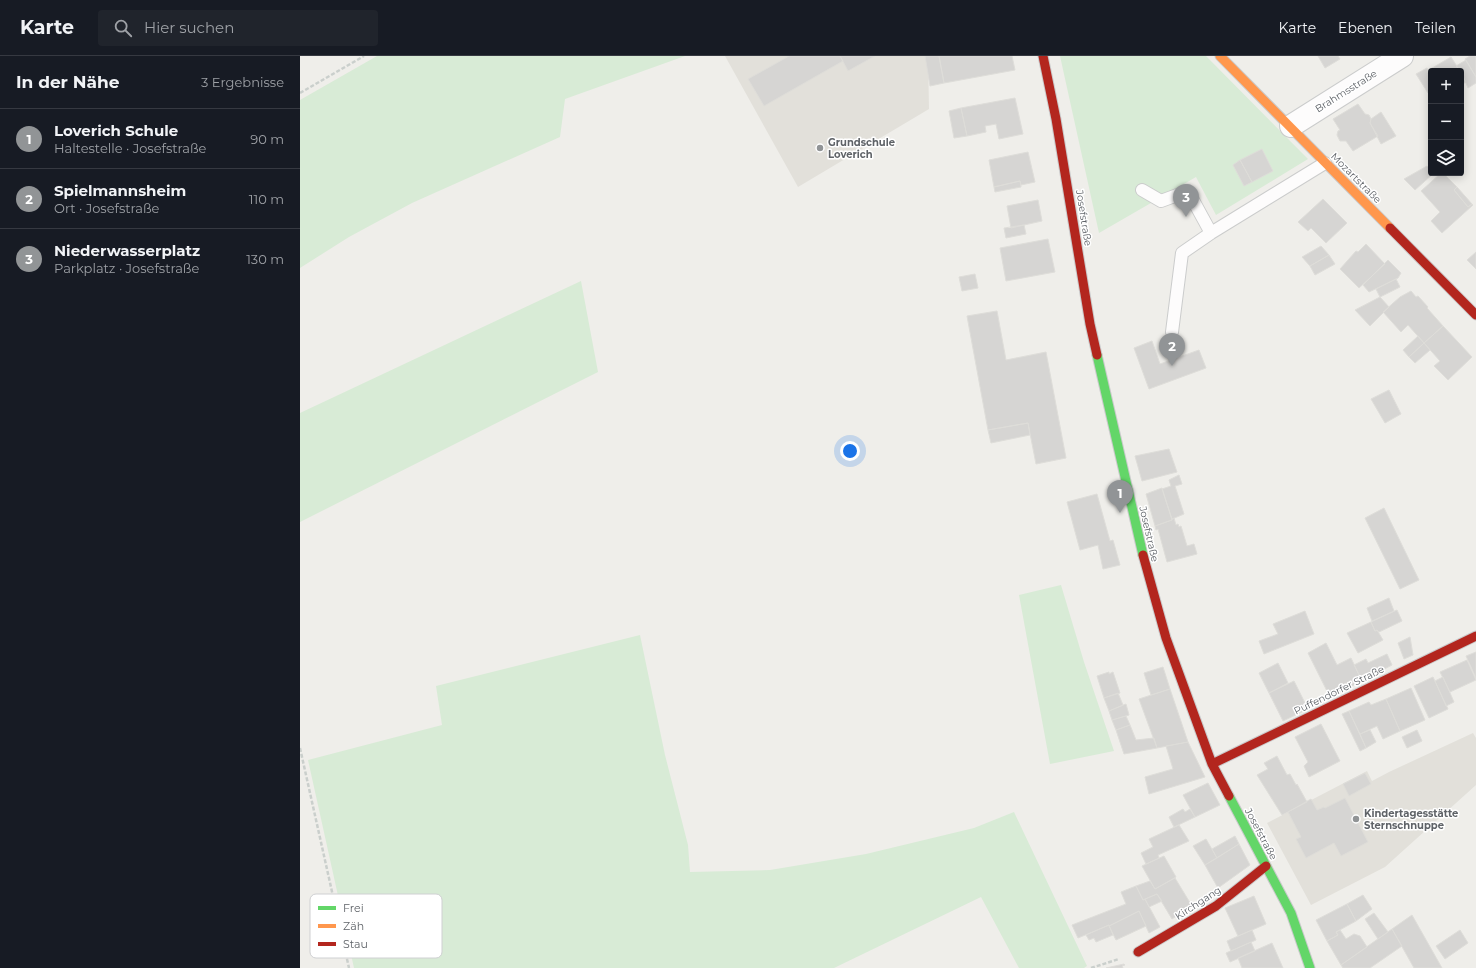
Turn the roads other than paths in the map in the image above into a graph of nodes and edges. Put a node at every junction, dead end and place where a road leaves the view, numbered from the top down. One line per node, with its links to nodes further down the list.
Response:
1 (1043, 56): 11 (street, Josefstraße)
2 (1220, 56): 4 (street, Mozartstraße)
3 (1402, 56): 4 (street, Brahmsstraße)
4 (1291, 126): 5 (street, Mozartstraße)
5 (1325, 163): 7 (lane); 8 (street, Mozartstraße)
6 (1142, 190): 7 (lane)
7 (1211, 233): 9 (lane)
8 (1476, 316)
9 (1172, 332)
10 (1476, 636): 11 (street, Puffendorfer Straße)
11 (1212, 764): 12 (street, Josefstraße)
12 (1266, 866): 13 (street, Kirchgang); 14 (street, Josefstraße)
13 (1138, 952)
14 (1310, 968)

